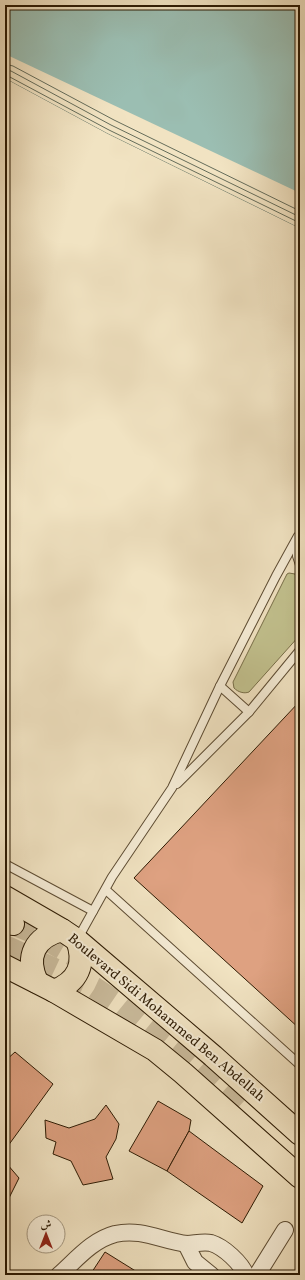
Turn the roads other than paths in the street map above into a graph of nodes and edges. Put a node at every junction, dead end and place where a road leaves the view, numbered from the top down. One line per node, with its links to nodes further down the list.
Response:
1 (299, 534): 2 (lane); 4 (lane)
2 (300, 565)
3 (300, 650): 5 (lane)
4 (220, 686): 5 (lane); 6 (lane)
5 (249, 712): 6 (lane)
6 (172, 788): 8 (lane)
7 (5, 864): 10 (lane)
8 (106, 890): 10 (lane); 14 (lane)
9 (5, 898): 11 (main road, Boulevard Sidi Mohammed Ben Abdellah)
10 (93, 911): 11 (lane)
11 (69, 935): 13 (main road); 13 (main road); 15 (main road, Boulevard Sidi Mohammed Ben Abdellah)
12 (5, 966): 13 (main road)
13 (45, 986): 16 (main road)
14 (300, 1065)
15 (300, 1134)
16 (300, 1176)
17 (285, 1230): 22 (street)
18 (186, 1244): 19 (street); 20 (street); 21 (street)
19 (59, 1275)
20 (211, 1275)
21 (246, 1275)
22 (258, 1275)

